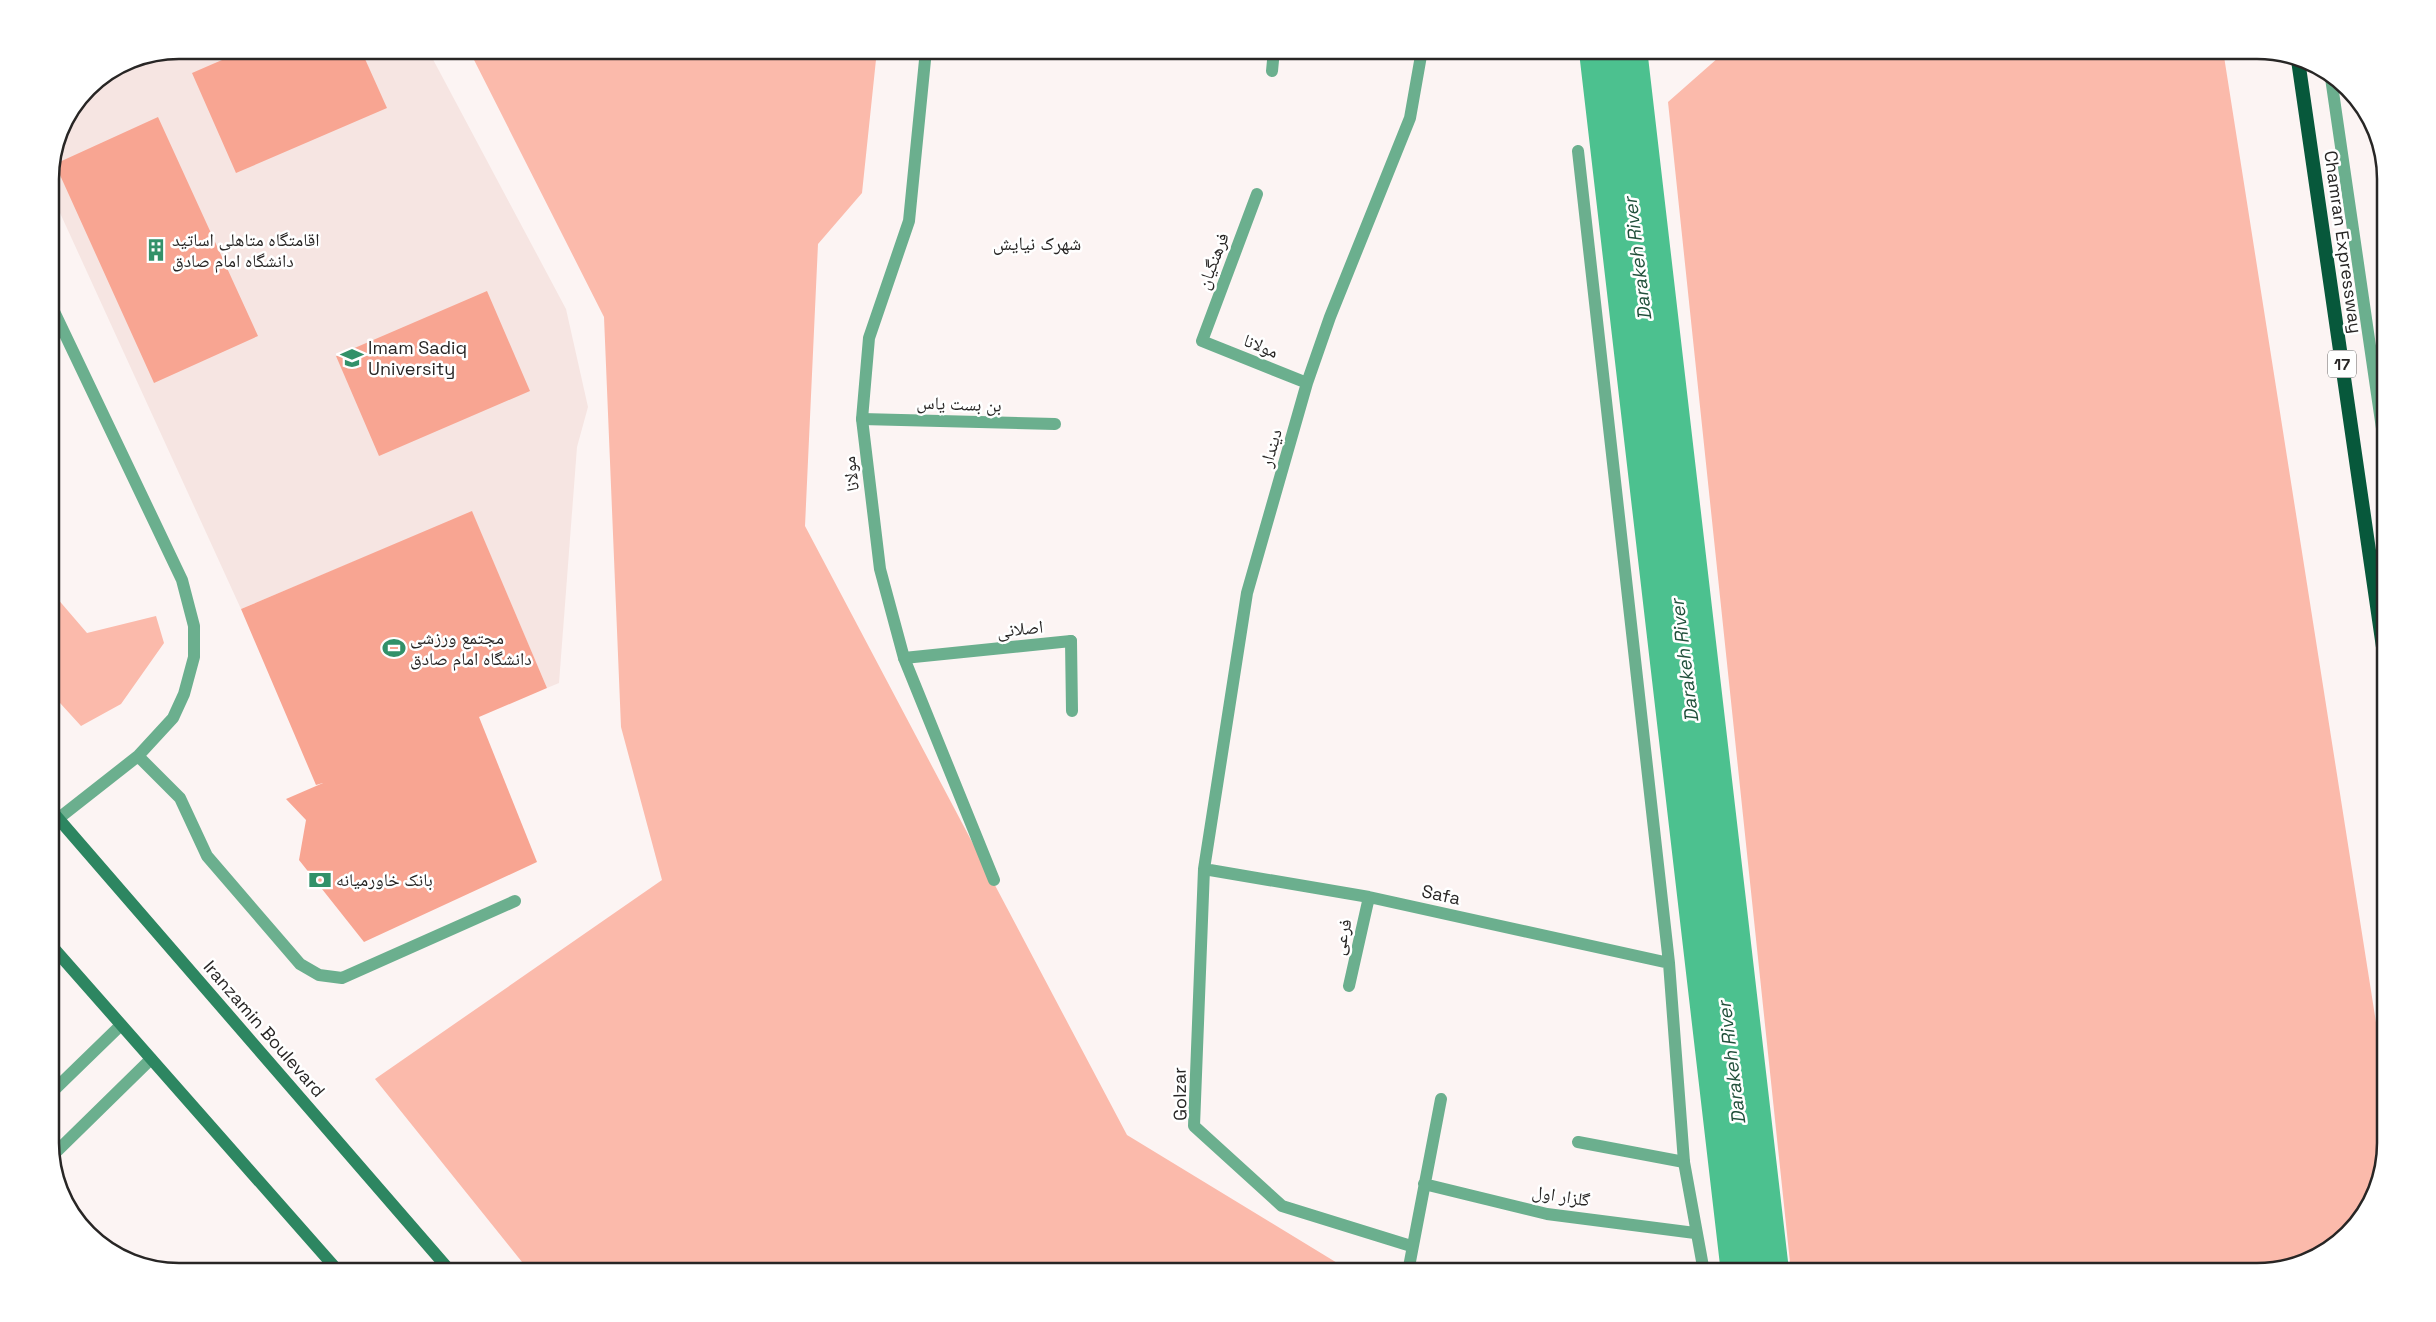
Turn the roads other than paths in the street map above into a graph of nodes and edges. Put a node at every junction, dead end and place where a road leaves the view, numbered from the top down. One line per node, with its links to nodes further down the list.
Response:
1 (925, 59): 13 (street, مولانا)
2 (1273, 59): 5 (street)
3 (1420, 59): 11 (street, دیندار)
4 (2299, 66): 15 (highway, Chamran Expressway / 17)
5 (1272, 72)
6 (2332, 86): 12 (street)
7 (1578, 150): 26 (street)
8 (1257, 194): 10 (street, فرهنگیان)
9 (59, 322): 18 (street)
10 (1202, 341): 11 (street, مولانا)
11 (1307, 383): 21 (street, دیندار)
12 (2377, 394)
13 (862, 418): 14 (street, بن بست یاس); 16 (street, مولانا)
14 (1055, 424)
15 (2377, 606)
16 (904, 658): 17 (street, اصلانی); 22 (street, مولانا)
17 (1072, 711)
18 (138, 756): 19 (street); 24 (street)
19 (59, 811)
20 (59, 820): 39 (main road, Iranzamin Boulevard)
21 (1204, 869): 23 (street, Safa); 37 (street, Golzar)
22 (994, 880)
23 (1369, 897): 26 (street, Safa); 27 (street, فرعی)
24 (516, 900)
25 (59, 954): 28 (main road)
26 (1669, 963): 34 (street)
27 (1349, 986)
28 (121, 1025): 29 (main road); 30 (street)
29 (151, 1059): 33 (street); 38 (main road)
30 (59, 1085)
31 (1441, 1099): 35 (street)
32 (1578, 1142): 34 (street)
33 (59, 1149)
34 (1684, 1162): 36 (street)
35 (1424, 1184): 36 (street, گلزار اول); 37 (street)
36 (1695, 1232): 41 (street)
37 (1411, 1246): 40 (street)
38 (331, 1263)
39 (443, 1263)
40 (1409, 1263)
41 (1702, 1263)

